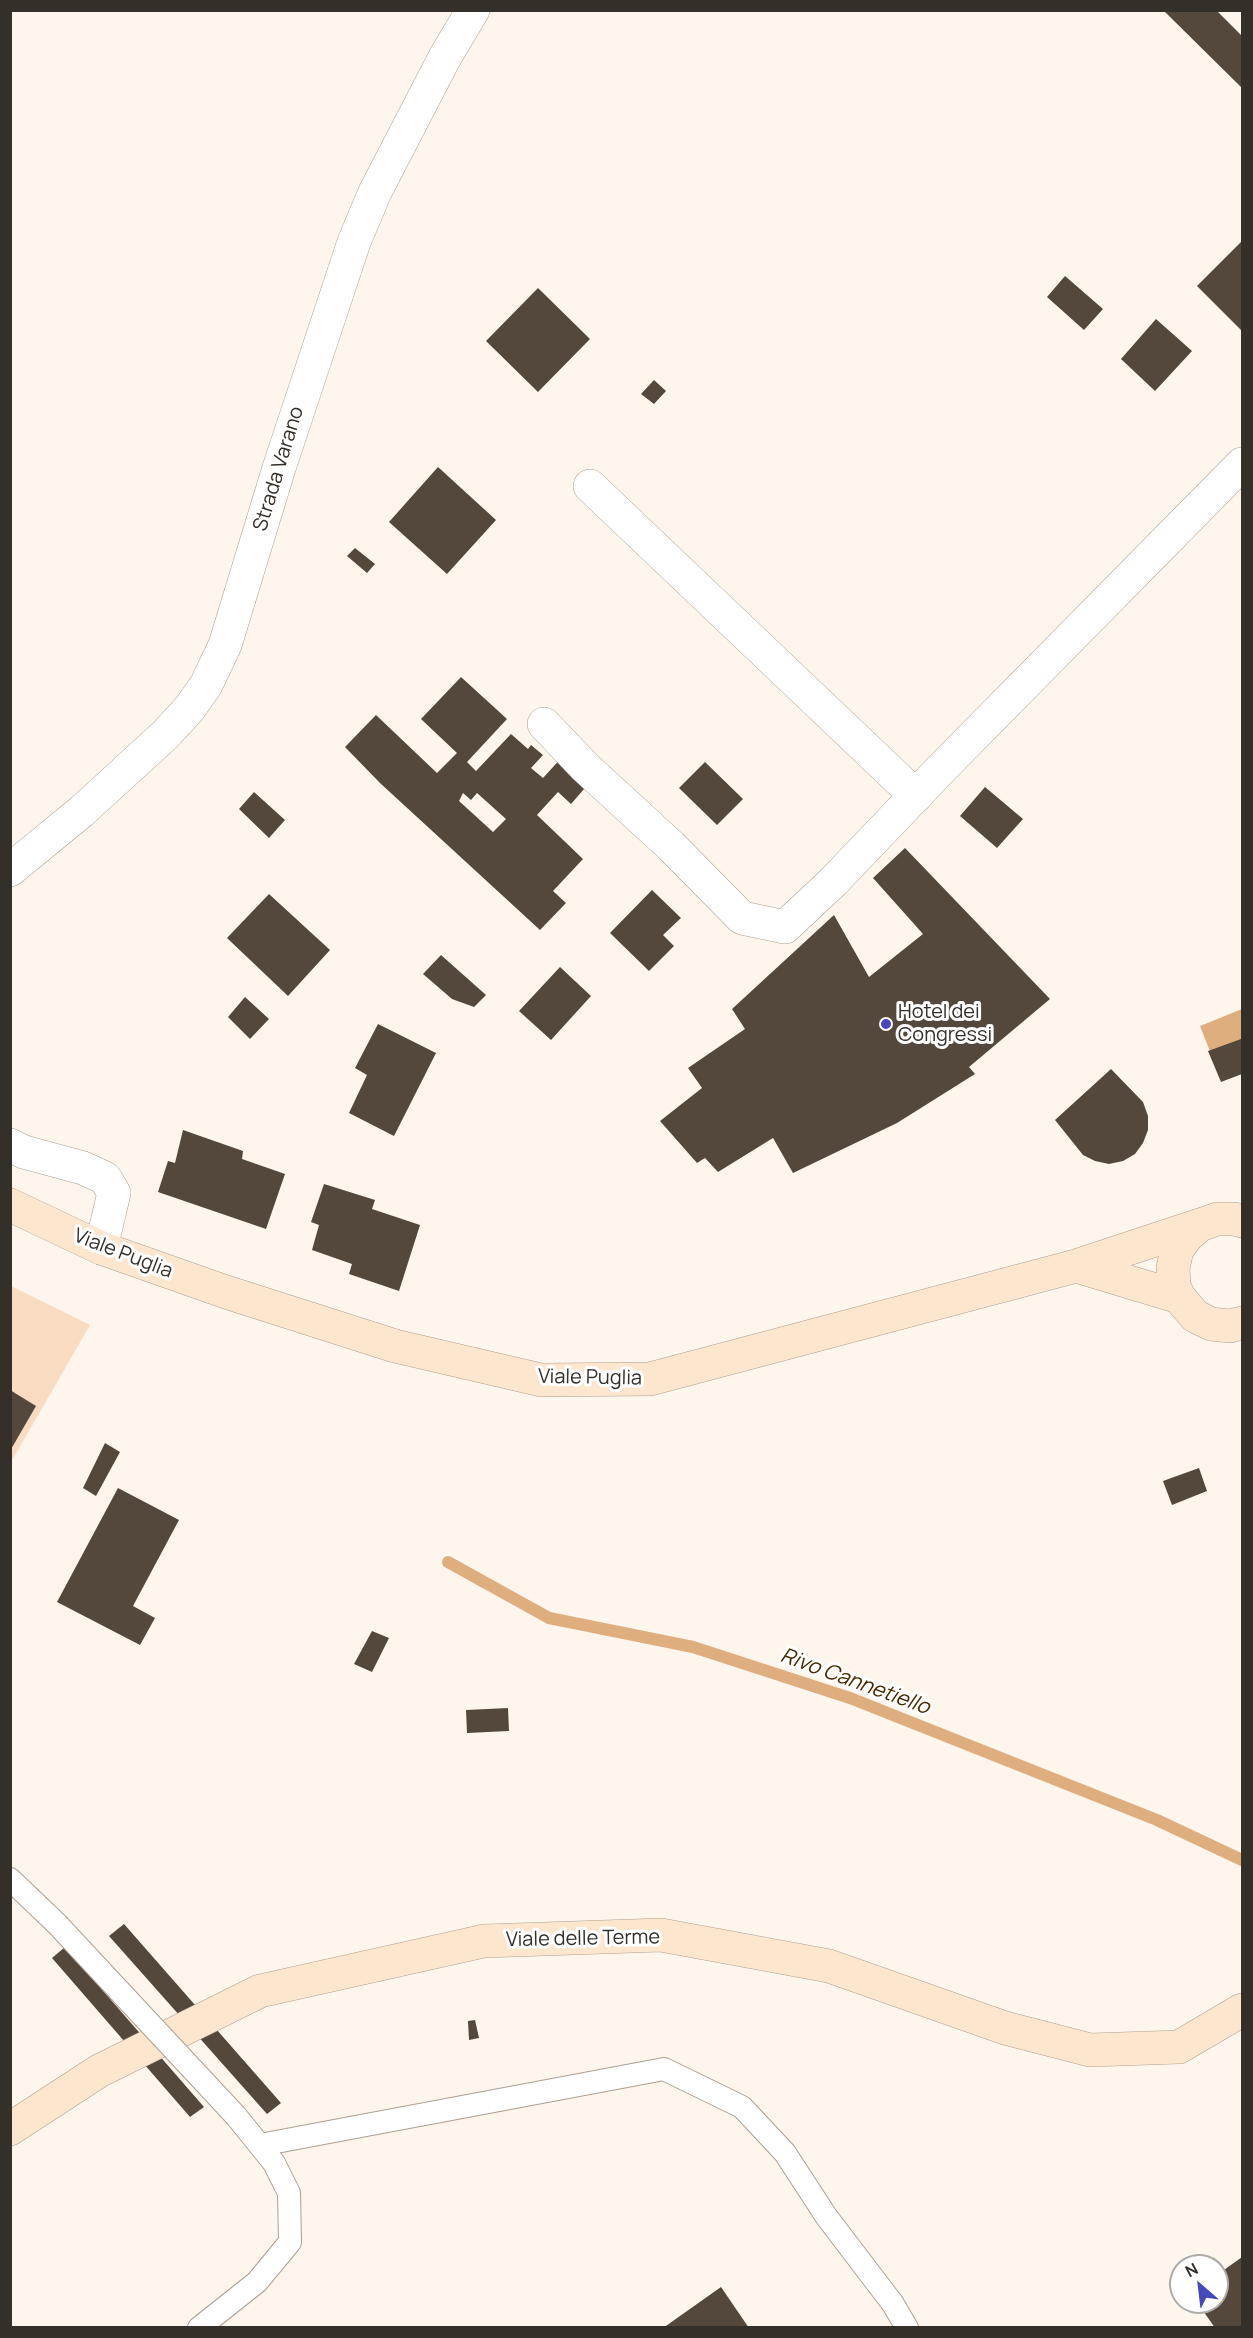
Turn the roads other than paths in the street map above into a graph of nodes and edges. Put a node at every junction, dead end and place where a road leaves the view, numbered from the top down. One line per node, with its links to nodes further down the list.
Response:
1 (473, 10): 6 (street, Strada Varano)
2 (1242, 464): 5 (street)
3 (590, 486): 5 (street)
4 (544, 724): 5 (street)
5 (916, 796)
6 (10, 870)
7 (10, 1145): 11 (street)
8 (10, 1205): 11 (main road, Viale Puglia)
9 (1240, 1219): 10 (main road, Viale Puglia)
10 (1200, 1225): 12 (main road, Viale Puglia); 13 (main road)
11 (101, 1248): 12 (main road, Viale Puglia)
12 (1076, 1266): 13 (main road)
13 (1179, 1297): 14 (main road)
14 (1227, 1324): 15 (main road)
15 (1242, 1347)
16 (10, 1879): 20 (lane, bridge)
17 (1242, 2010): 18 (main road, Viale delle Terme)
18 (26, 2109): 19 (main road, Viale delle Terme)
19 (10, 2129)
20 (260, 2145): 21 (lane); 22 (lane)
21 (199, 2328)
22 (907, 2328)

